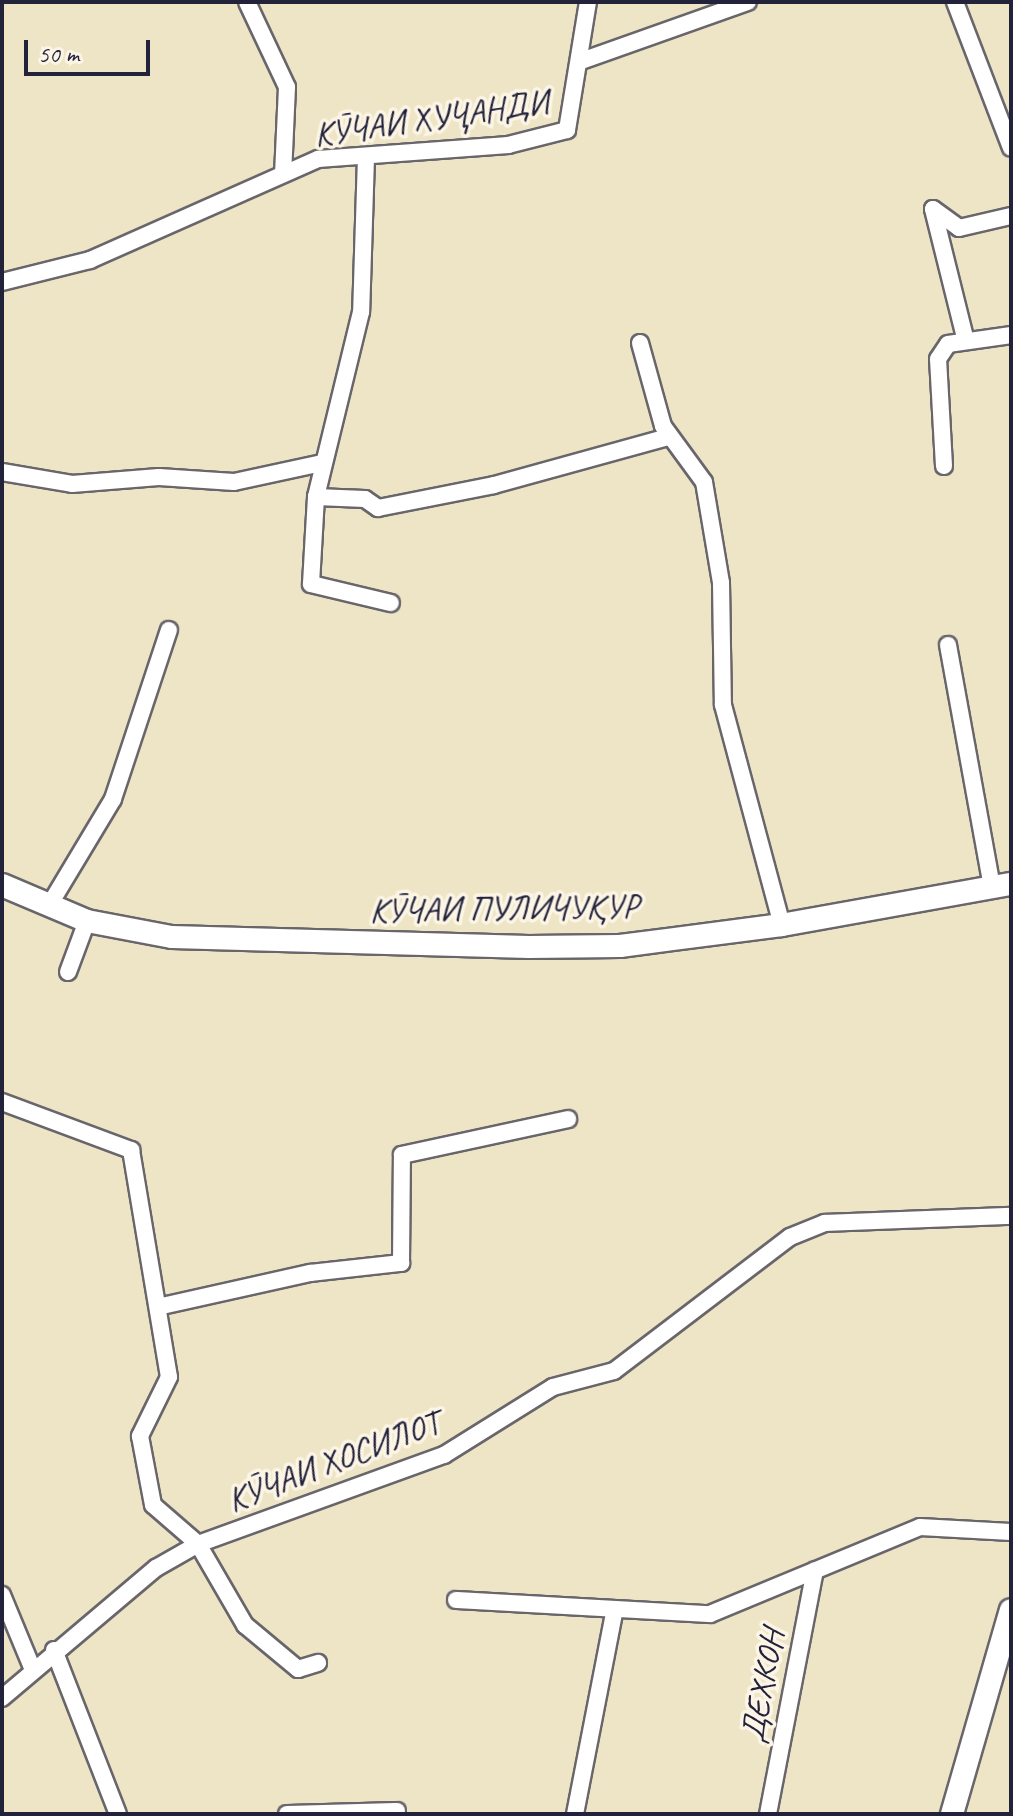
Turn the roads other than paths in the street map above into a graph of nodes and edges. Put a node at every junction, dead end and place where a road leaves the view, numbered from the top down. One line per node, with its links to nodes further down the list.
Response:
1 (247, 2): 8 (street)
2 (588, 2): 5 (street, КӮЧАИ ХУҶАНДИ)
3 (748, 2): 5 (street)
4 (955, 2): 6 (street)
5 (581, 61): 7 (street, КӮЧАИ ХУҶАНДИ)
6 (1011, 148)
7 (366, 157): 8 (street, КӮЧАИ ХУҶАНДИ); 15 (street)
8 (283, 174): 10 (street, КӮЧАИ ХУҶАНДИ)
9 (1011, 216): 12 (street)
10 (2, 282)
11 (1011, 335): 12 (street)
12 (966, 341): 16 (street)
13 (640, 343): 14 (street)
14 (668, 437): 18 (street); 26 (street)
15 (322, 463): 17 (street); 18 (street)
16 (944, 466)
17 (2, 472)
18 (316, 497): 19 (street)
19 (391, 603)
20 (169, 630): 24 (street)
21 (948, 645): 23 (street)
22 (2, 885): 24 (street, КӮЧАИ ПУЛИЧУҚУР)
23 (1001, 885): 26 (street, КӮЧАИ ПУЛИЧУҚУР)
24 (50, 904): 25 (street, КӮЧАИ ПУЛИЧУҚУР)
25 (87, 921): 26 (street, КӮЧАИ ПУЛИЧУҚУР); 27 (street)
26 (782, 925)
27 (68, 972)
28 (2, 1102): 31 (street)
29 (568, 1119): 31 (street)
30 (1011, 1216): 33 (street, КӮЧАИ ХОСИЛОТ)
31 (162, 1306): 33 (street)
32 (1011, 1532): 34 (street)
33 (198, 1544): 39 (street, КӮЧАИ ХОСИЛОТ); 40 (street)
34 (815, 1570): 38 (street); 47 (street, ДЕХКОН)
35 (2, 1595): 41 (street)
36 (456, 1600): 38 (street)
37 (1011, 1610): 48 (street)
38 (614, 1613): 46 (street)
39 (54, 1650): 41 (street, КӮЧАИ ХОСИЛОТ); 44 (street)
40 (318, 1663)
41 (33, 1670): 42 (street, КӮЧАИ ХОСИЛОТ)
42 (2, 1698)
43 (397, 1811): 45 (street)
44 (118, 1814)
45 (287, 1814)
46 (575, 1814)
47 (768, 1814)
48 (952, 1814)

